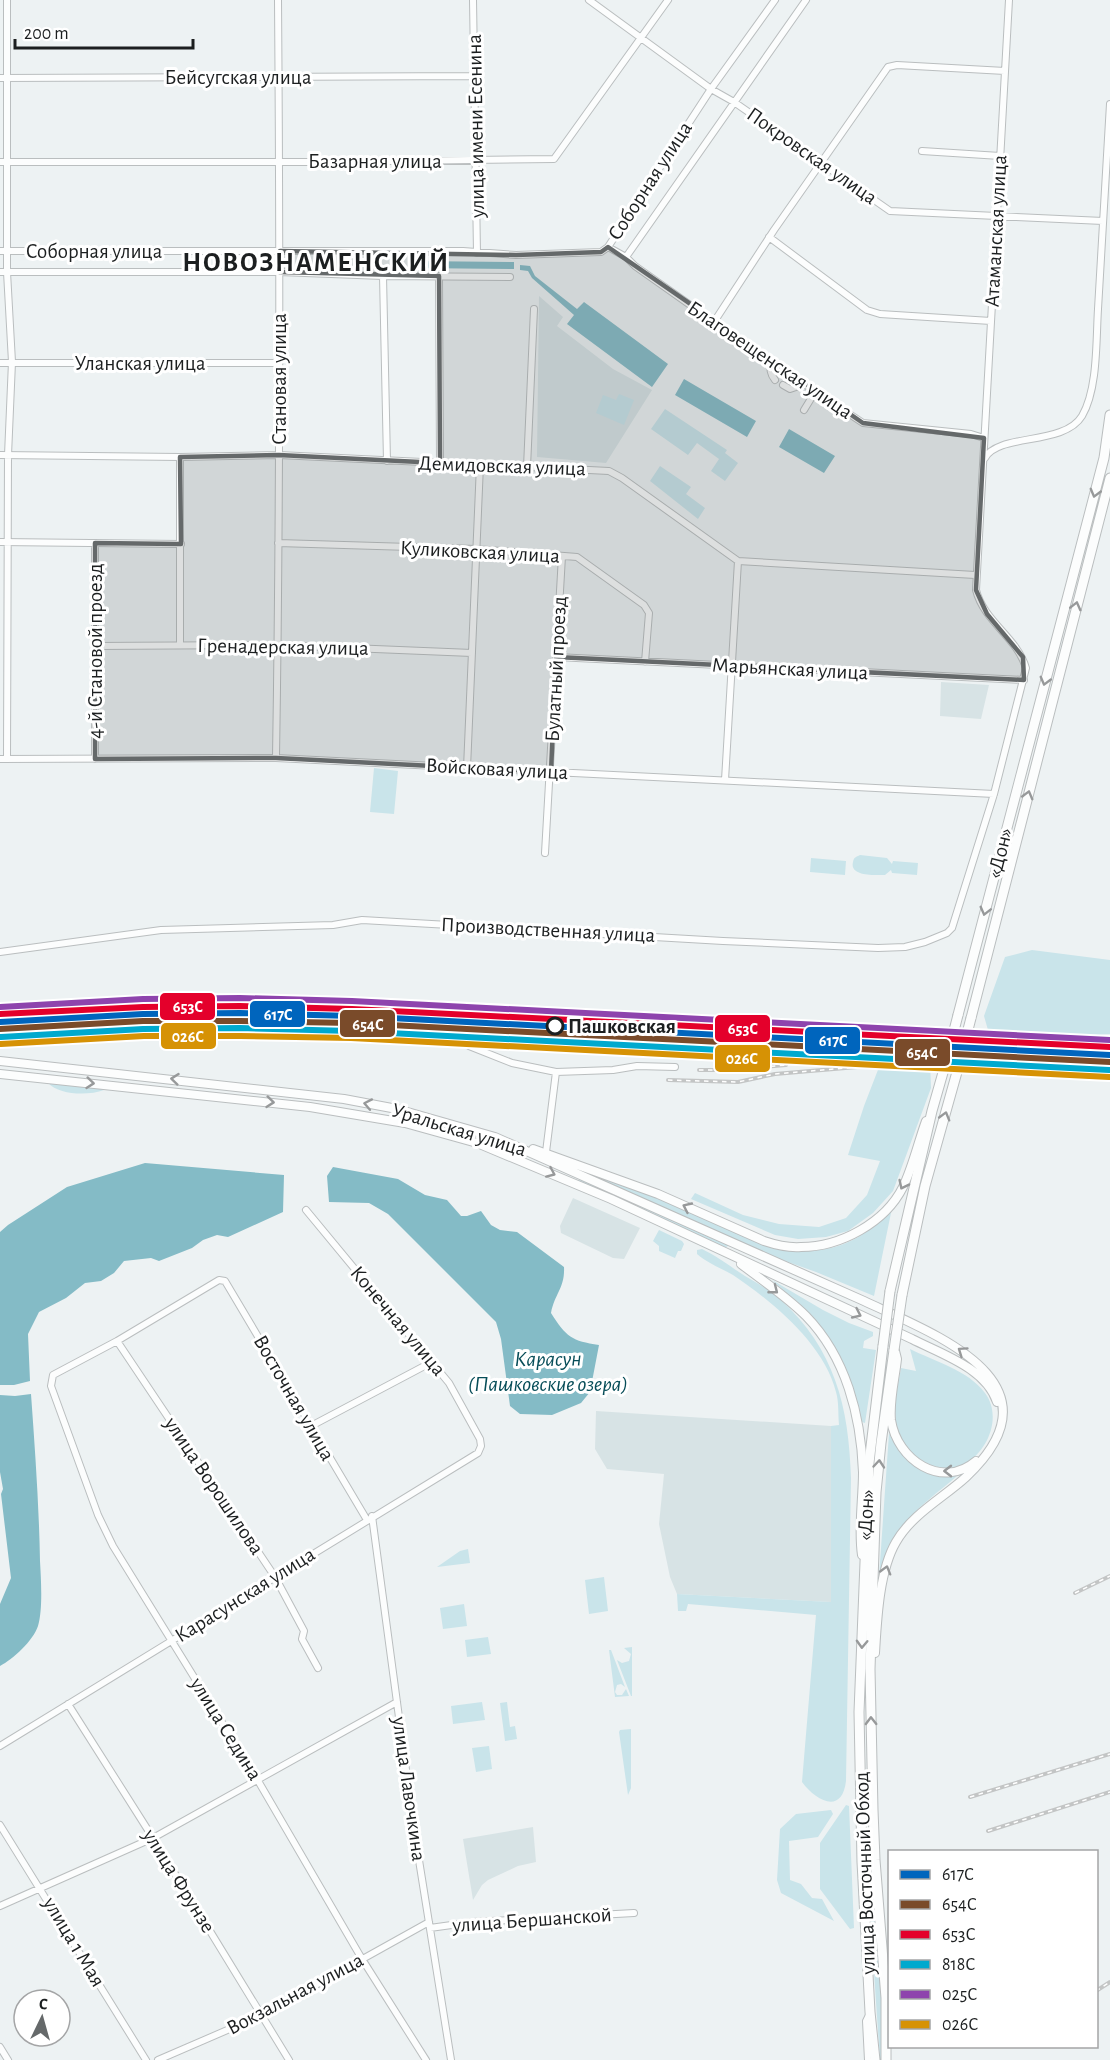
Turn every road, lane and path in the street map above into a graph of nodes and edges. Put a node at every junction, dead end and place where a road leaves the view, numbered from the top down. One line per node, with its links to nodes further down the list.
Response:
1 (8, 0): 14 (street)
2 (278, 0): 11 (street, Становая улица)
3 (474, 0): 12 (street, улица имени Есенина)
4 (589, 0): 9 (street, Покровская улица)
5 (668, 0): 9 (street, Базарная улица)
6 (775, 0): 15 (street, Соборная улица)
7 (806, 0): 16 (street, Соборная улица)
8 (1009, 0): 10 (street, Атаманская улица)
9 (642, 38): 15 (street, Покровская улица); 21 (street, Базарная улица)
10 (1005, 71): 19 (street, Атаманская улица); 24 (street)
11 (279, 76): 12 (street, Бейсугская улица); 14 (street, Бейсугская улица); 20 (street, Становая улица)
12 (475, 76): 21 (street, улица имени Есенина)
13 (0, 78): 14 (street, Бейсугская улица)
14 (8, 78): 23 (street)
15 (711, 89): 16 (street, Покровская улица); 28 (street, Соборная улица)
16 (734, 102): 24 (street, Покровская улица); 32 (street, Соборная улица)
17 (1110, 104): 26 (street)
18 (922, 151): 19 (street)
19 (1000, 156): 25 (street, Атаманская улица)
20 (279, 161): 21 (street, Базарная улица); 23 (street, Базарная улица); 30 (street, Становая улица)
21 (476, 161): 31 (street, улица имени Есенина)
22 (0, 162): 23 (street, Базарная улица)
23 (9, 162): 29 (street)
24 (821, 162): 25 (street, Покровская улица); 27 (street)
25 (996, 216): 26 (street, Покровская улица); 39 (street, Атаманская улица)
26 (1102, 221): 57 (street)
27 (769, 237): 39 (street); 40 (street)
28 (608, 247): 31 (street, Соборная улица); 32 (street, Благовещенская улица)
29 (4, 251): 30 (street, Соборная улица); 33 (street)
30 (280, 251): 31 (street, Соборная улица); 34 (street, Становая улица)
31 (477, 253)
32 (626, 257): 40 (street, Благовещенская улица)
33 (4, 272): 34 (street); 41 (street)
34 (279, 272): 35 (street); 44 (street, Становая улица)
35 (383, 276): 36 (street); 56 (street)
36 (439, 276): 37 (street); 58 (street)
37 (510, 277)
38 (534, 309): 60 (street)
39 (991, 321): 51 (street, Атаманская улица)
40 (714, 322): 42 (street, Благовещенская улица)
41 (12, 362): 43 (street, Уланская улица); 44 (street, Уланская улица); 53 (street)
42 (771, 362): 45 (street); 46 (street, Благовещенская улица)
43 (0, 363)
44 (279, 363): 54 (street, Становая улица)
45 (775, 380)
46 (805, 384): 47 (street); 48 (street, Благовещенская улица)
47 (783, 385)
48 (815, 392): 49 (street); 51 (street, Благовещенская улица)
49 (804, 410)
50 (1110, 415): 95 (highway, «Дон», one-way to 95, bridge)
51 (984, 438): 57 (street, Атаманская улица)
52 (0, 455): 53 (street, Демидовская улица)
53 (8, 455): 55 (street, Демидовская улица); 62 (street)
54 (279, 455): 55 (street, Демидовская улица); 56 (street, Демидовская улица); 64 (street, Становая улица)
55 (180, 457): 65 (street)
56 (387, 461): 58 (street, Демидовская улица)
57 (983, 461): 69 (street, Атаманская улица)
58 (440, 464): 59 (street, Демидовская улица)
59 (480, 465): 60 (street, Демидовская улица); 66 (street)
60 (527, 467): 68 (street, Демидовская улица)
61 (1110, 478): 102 (highway, «Дон», one-way to 61, bridge)
62 (4, 542): 63 (street); 72 (street)
63 (95, 543): 65 (street); 73 (street, 4-й Становой проезд)
64 (278, 543): 66 (street, Куликовская улица); 71 (street, Становая улица)
65 (181, 544): 70 (street)
66 (476, 549): 67 (street, Куликовская улица); 74 (street)
67 (562, 556): 75 (street, Булатный проезд); 76 (street, Куликовская улица)
68 (738, 561): 69 (street); 77 (street)
69 (975, 575): 78 (street, Атаманская улица)
70 (180, 645): 71 (street, Гренадерская улица); 73 (street, Гренадерская улица)
71 (278, 645): 74 (street, Гренадерская улица); 79 (street, Становая улица)
72 (4, 646): 80 (street)
73 (94, 646): 81 (street, 4-й Становой проезд)
74 (472, 653): 82 (street)
75 (556, 657): 76 (street, Марьянская улица); 83 (street, Булатный проезд)
76 (645, 662): 77 (street, Марьянская улица)
77 (730, 667): 78 (street, Марьянская улица); 84 (street)
78 (1024, 681): 85 (street)
79 (276, 758): 81 (street, Войсковая улица); 82 (street, Войсковая улица)
80 (3, 759): 81 (street, Войсковая улица)
81 (95, 759)
82 (467, 768): 83 (street, Войсковая улица)
83 (550, 772): 84 (street, Войсковая улица); 86 (street, Булатный проезд)
84 (725, 780): 85 (street, Войсковая улица)
85 (994, 794): 87 (street, Производственная улица)
86 (544, 853)
87 (0, 952)
88 (469, 1046): 92 (street)
89 (0, 1061): 90 (main road, Уральская улица)
90 (33, 1064): 94 (street); 96 (main road, Уральская улица, one-way to 90)
91 (675, 1067): 92 (street)
92 (556, 1072): 97 (street)
93 (0, 1074): 94 (main road, Уральская улица)
94 (32, 1077): 100 (main road, Уральская улица, one-way to 100)
95 (932, 1111): 97 (main road, one-way to 97); 107 (highway, «Дон», bridge)
96 (506, 1141): 97 (main road); 99 (main road, Уральская улица)
97 (546, 1152)
98 (306, 1210): 103 (street, Конечная улица)
99 (735, 1245): 100 (main road); 111 (main road, Уральская улица, one-way to 99)
100 (728, 1254): 102 (main road, Уральская улица, one-way to 102); 107 (main road, one-way to 107)
101 (117, 1341): 104 (street, Восточная улица); 108 (street, улица Ворошилова); 109 (street, улица Седина)
102 (894, 1350): 111 (highway, «Дон», one-way to 102)
103 (432, 1362): 104 (street); 105 (street, Конечная улица)
104 (311, 1426): 106 (street, Восточная улица)
105 (480, 1438): 106 (street, Карасунская улица)
106 (369, 1518): 108 (street, Карасунская улица); 113 (street, улица Лавочкина)
107 (864, 1565): 112 (highway, «Дон», one-way to 112)
108 (275, 1577): 109 (street, Карасунская улица); 110 (street, улица Ворошилова)
109 (171, 1640): 114 (street, Карасунская улица); 116 (street, улица Седина)
110 (318, 1668)
111 (870, 1669): 135 (highway, улица Восточный Обход, one-way to 111)
112 (860, 1685): 124 (highway, улица Восточный Обход)
113 (397, 1702): 116 (street); 122 (street, улица Лавочкина)
114 (68, 1704): 115 (street, Карасунская улица); 118 (street, улица Фрунзе)
115 (0, 1746)
116 (257, 1779): 118 (street); 123 (street, улица Седина)
117 (0, 1825): 119 (street, улица 1 Мая)
118 (153, 1838): 119 (street); 125 (street, улица Фрунзе)
119 (40, 1887): 120 (street); 128 (street, улица 1 Мая)
120 (0, 1906)
121 (634, 1913): 122 (street, улица Бершанской)
122 (430, 1925): 123 (street, Вокзальная улица); 132 (street, улица Лавочкина)
123 (362, 1959): 125 (street, Вокзальная улица); 131 (street, улица Седина)
124 (870, 2012): 133 (street); 134 (highway, улица Восточный Обход)
125 (262, 2015): 129 (street, Вокзальная улица); 130 (street, улица Фрунзе)
126 (0, 2047): 127 (street)
127 (8, 2060)
128 (146, 2060)
129 (158, 2060)
130 (289, 2060)
131 (426, 2060)
132 (451, 2060)
133 (868, 2060)
134 (875, 2060)
135 (888, 2060)

